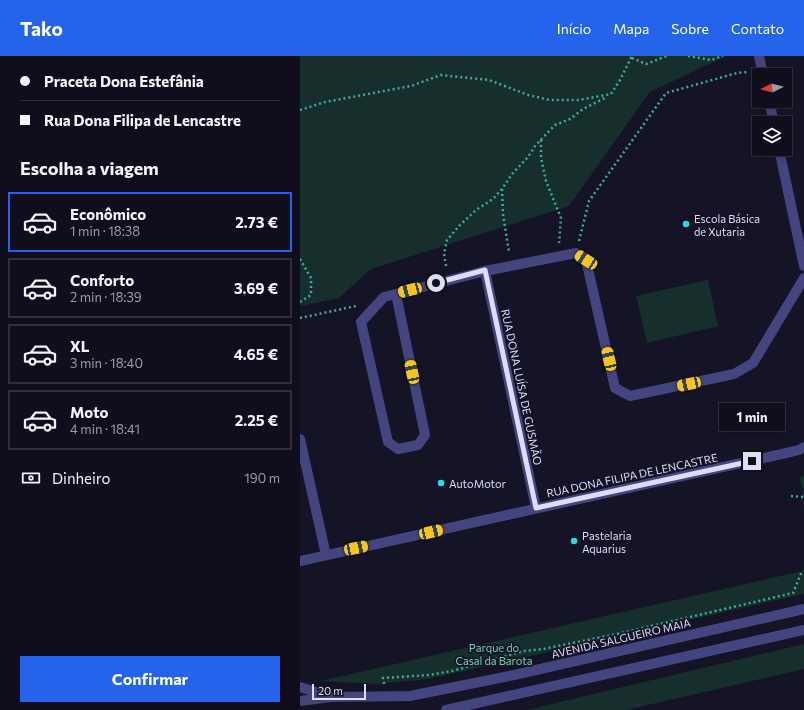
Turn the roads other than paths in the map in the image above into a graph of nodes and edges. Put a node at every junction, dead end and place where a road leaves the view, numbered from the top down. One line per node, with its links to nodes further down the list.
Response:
1 (759, 56): 2 (street)
2 (762, 68)
3 (780, 156): 4 (street)
4 (804, 266)
5 (485, 270): 6 (street); 7 (street); 10 (street, RUA DONA LUÍSA DE GUSMÃO)
6 (804, 278)
7 (396, 294): 7 (street)
8 (300, 439): 11 (street)
9 (804, 447): 10 (street, RUA DONA FILIPA DE LENCASTRE)
10 (536, 508): 11 (street, RUA DONA FILIPA DE LENCASTRE)
11 (326, 555): 12 (street, RUA DONA FILIPA DE LENCASTRE)
12 (300, 561)
13 (804, 609): 16 (street, AVENIDA SALGUEIRO MAIA)
14 (804, 630): 18 (street)
15 (300, 687): 16 (street)
16 (331, 697): 17 (street, AVENIDA SALGUEIRO MAIA)
17 (300, 701)
18 (446, 710)

